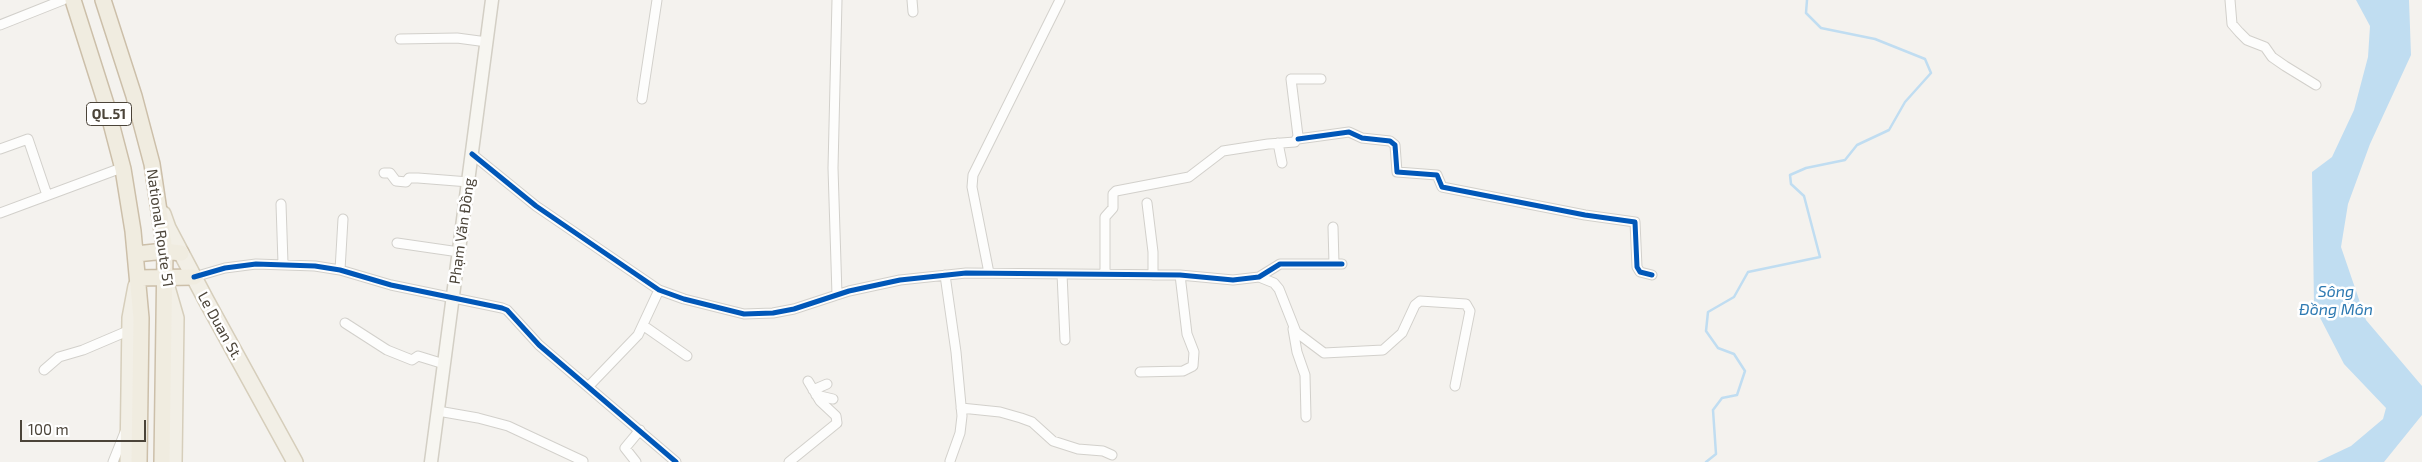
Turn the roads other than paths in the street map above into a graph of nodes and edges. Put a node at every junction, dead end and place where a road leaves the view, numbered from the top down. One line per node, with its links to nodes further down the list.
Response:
1 (64, 0): 11 (street)
2 (73, 0): 22 (highway, National Route 51 / QL.51)
3 (103, 0): 25 (highway, National Route 51 / QL.51)
4 (492, 0): 13 (main road, Phạm Văn Đồng)
5 (657, 0): 16 (street)
6 (837, 0): 51 (street)
7 (912, 0): 10 (street)
8 (1060, 0): 39 (street)
9 (2230, 0): 15 (street)
10 (913, 12)
11 (0, 25)
12 (400, 39): 13 (street)
13 (488, 42): 20 (main road, Phạm Văn Đồng)
14 (1321, 79): 17 (street)
15 (2316, 85)
16 (642, 99)
17 (1298, 139): 18 (street); 45 (street)
18 (1278, 143): 21 (street); 41 (street)
19 (0, 149): 26 (street)
20 (472, 154): 24 (main road, Phạm Văn Đồng); 50 (street)
21 (1282, 163)
22 (123, 170): 26 (street); 36 (highway, National Route 51 / QL.51)
23 (384, 173): 24 (street)
24 (469, 182): 34 (main road, Phạm Văn Đồng)
25 (155, 186): 33 (highway, National Route 51 / QL.51); 35 (main road, Le Duan St. / QL.51)
26 (47, 195): 29 (street)
27 (1147, 202): 43 (street)
28 (281, 204): 37 (street)
29 (0, 214)
30 (343, 219): 38 (street)
31 (1333, 227): 47 (street)
32 (397, 243): 34 (street)
33 (165, 251): 35 (highway); 36 (highway); 49 (highway, National Route 51 / QL.51)
34 (460, 252): 52 (main road, Phạm Văn Đồng)
35 (181, 253): 46 (main road, Le Duan St. / QL.51)
36 (136, 254): 48 (highway, QL.51)
37 (284, 263): 38 (street); 46 (street)
38 (340, 270): 52 (street)
39 (989, 273): 40 (street); 42 (street)
40 (1062, 274): 41 (street); 57 (street)
41 (1105, 274): 43 (street)
42 (945, 275): 51 (street); 68 (street)
43 (1153, 275): 44 (street)
44 (1180, 275): 47 (street); 61 (street)
45 (1652, 275)
46 (194, 277): 49 (highway); 81 (main road, Le Duan St. / QL.51)
47 (1259, 277): 55 (street)
48 (138, 278): 49 (highway); 56 (main road, National Route 51 / QL.51); 78 (highway, QL.51)
49 (165, 278): 79 (highway, QL.51); 80 (main road, National Route 51 / QL.51)
50 (659, 290): 51 (street); 54 (street)
51 (837, 295)
52 (453, 299): 59 (main road, Phạm Văn Đồng); 65 (street)
53 (345, 323): 59 (street)
54 (644, 326): 58 (street); 65 (street)
55 (1292, 327): 64 (street); 70 (street)
56 (130, 330): 60 (street); 71 (main road, National Route 51 / QL.51)
57 (1065, 340)
58 (687, 356)
59 (444, 364): 69 (main road, Phạm Văn Đồng)
60 (44, 370)
61 (1140, 372)
62 (808, 381): 66 (street)
63 (827, 384): 66 (street)
64 (1455, 386)
65 (588, 387): 72 (street)
66 (814, 392): 67 (street); 86 (street)
67 (833, 399)
68 (961, 408): 73 (street); 75 (street)
69 (438, 411): 82 (main road, Phạm Văn Đồng); 83 (street)
70 (1306, 417)
71 (128, 428): 76 (street); 77 (main road, National Route 51 / QL.51)
72 (640, 430): 74 (street); 84 (street)
73 (1112, 455)
74 (664, 458): 85 (street)
75 (950, 461)
76 (113, 462)
77 (128, 462)
78 (139, 462)
79 (162, 462)
80 (174, 462)
81 (295, 462)
82 (431, 462)
83 (583, 462)
84 (636, 462)
85 (676, 462)
86 (789, 462)

